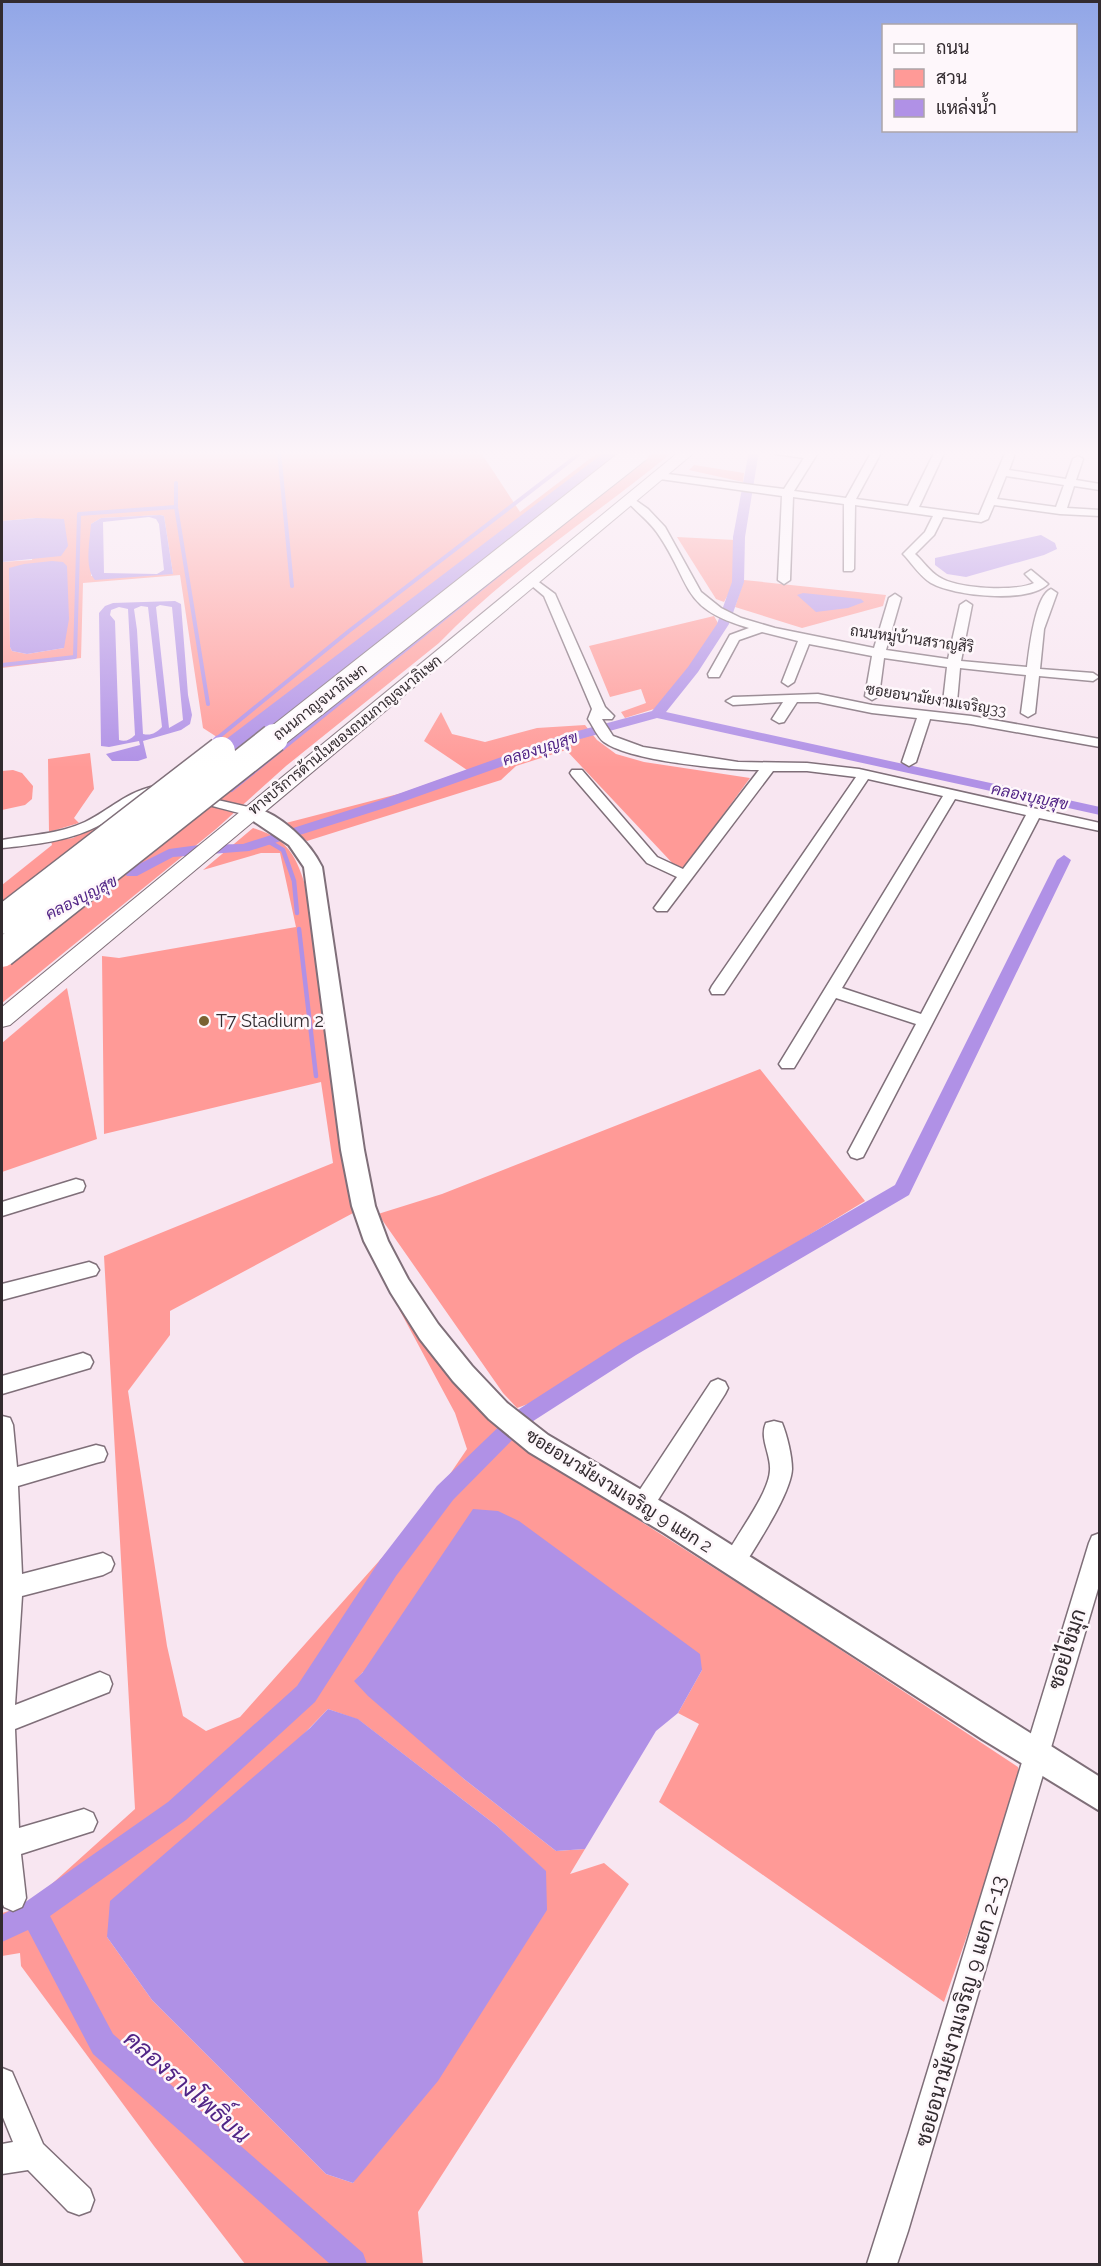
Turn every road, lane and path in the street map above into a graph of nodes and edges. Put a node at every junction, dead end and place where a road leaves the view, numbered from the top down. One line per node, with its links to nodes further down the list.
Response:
1 (474, 557): 42 (highway, ถนนกาญจนาภิเษก, bridge)
2 (505, 557): 43 (highway, ถนนกาญจนาภิเษก, bridge)
3 (562, 557): 11 (main road, ทางบริการด้านในของถนนกาญจนาภิเษก)
4 (676, 557): 15 (street, ถนนหมู่บ้านสราญสิริ)
5 (785, 557): 10 (street)
6 (848, 557): 8 (street)
7 (912, 557): 9 (street)
8 (848, 569)
9 (1030, 574)
10 (784, 580)
11 (532, 581): 32 (street); 36 (main road, ทางบริการด้านในของถนนกาญจนาภิเษก)
12 (1051, 593): 19 (street)
13 (895, 598): 17 (street)
14 (966, 605): 18 (street)
15 (761, 628): 16 (street, ถนนหมู่บ้านสราญสิริ); 20 (street)
16 (805, 639): 17 (street, ถนนหมู่บ้านสราญสิริ); 22 (street)
17 (879, 652): 18 (street, ถนนหมู่บ้านสราญสิริ); 23 (street)
18 (954, 662): 19 (street, ถนนหมู่บ้านสราญสิริ); 26 (street)
19 (1034, 672): 21 (street, ถนนหมู่บ้านสราญสิริ); 27 (street)
20 (714, 674)
21 (1097, 678)
22 (788, 682)
23 (872, 696)
24 (793, 698): 25 (street, ซอยอนามัยงามเจริญ33); 28 (street, ซอยอนามัยงามเจริญ33); 29 (street)
25 (734, 700)
26 (950, 702)
27 (1028, 713)
28 (925, 714): 30 (street, ซอยอนามัยงามเจริญ33); 31 (street)
29 (779, 719)
30 (1100, 743)
31 (909, 762)
32 (769, 767): 34 (street); 40 (street)
33 (577, 773): 40 (street)
34 (865, 774): 35 (street); 44 (street)
35 (952, 792): 37 (street); 45 (street)
36 (252, 812): 39 (street); 46 (main road, ทางบริการด้านในของถนนกาญจนาภิเษก); 61 (street, ซอยอนามัยงามเจริญ 9 แยก 2)
37 (1035, 812): 38 (street); 47 (street)
38 (1100, 827)
39 (2, 844)
40 (687, 875): 41 (street)
41 (662, 908)
42 (2, 920)
43 (2, 953)
44 (718, 990)
45 (832, 991): 47 (street); 48 (street)
46 (2, 1019)
47 (925, 1021): 49 (street)
48 (788, 1064)
49 (857, 1152)
50 (76, 1186): 51 (street)
51 (2, 1209)
52 (89, 1270): 53 (street)
53 (2, 1292)
54 (83, 1362): 55 (street)
55 (2, 1385)
56 (718, 1388): 61 (street)
57 (2, 1425): 60 (street)
58 (774, 1430): 63 (street)
59 (96, 1454): 60 (street)
60 (4, 1481): 65 (street)
61 (643, 1504): 63 (street, ซอยอนามัยงามเจริญ 9 แยก 2)
62 (1100, 1543): 68 (street, ซอยไข่มุก)
63 (734, 1562): 68 (street, ซอยอนามัยงามเจริญ 9 แยก 2)
64 (103, 1564): 65 (street)
65 (6, 1589): 67 (street)
66 (100, 1684): 67 (street)
67 (2, 1722): 71 (street)
68 (1037, 1756): 69 (street, ซอยอนามัยงามเจริญ 9 แยก 2); 77 (street, ซอยอนามัยงามเจริญ 9 แยก 2-13)
69 (1100, 1795)
70 (84, 1822): 71 (street)
71 (7, 1847): 72 (street)
72 (13, 1898)
73 (2, 2082): 74 (street)
74 (33, 2154): 75 (street); 76 (street)
75 (2, 2159)
76 (79, 2200)
77 (882, 2265)

